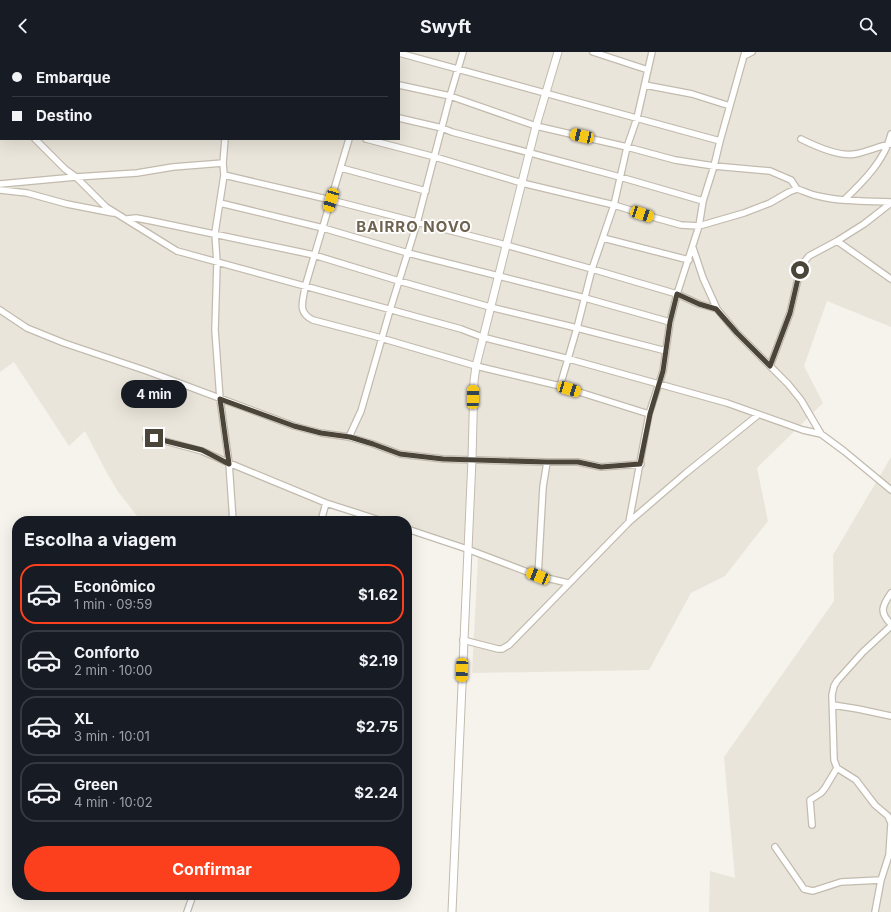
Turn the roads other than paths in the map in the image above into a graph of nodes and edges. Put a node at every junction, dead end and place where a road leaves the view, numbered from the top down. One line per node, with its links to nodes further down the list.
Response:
1 (463, 52): 8 (street)
2 (558, 52): 12 (street)
3 (593, 52): 9 (street)
4 (652, 52): 9 (street)
5 (752, 52): 7 (street)
6 (400, 53): 8 (street)
7 (745, 54): 14 (street)
8 (458, 69): 12 (street); 13 (street)
9 (648, 70): 11 (street)
10 (400, 85): 13 (street)
11 (644, 85): 14 (street); 16 (street)
12 (546, 92): 16 (street); 17 (street)
13 (450, 96): 17 (street); 18 (street)
14 (730, 106): 25 (street)
15 (400, 118): 18 (street)
16 (637, 118): 25 (street); 27 (street)
17 (536, 126): 27 (street); 28 (street)
18 (442, 128): 28 (street); 29 (street)
19 (891, 134): 26 (street)
20 (802, 139): 26 (street)
21 (36, 140): 34 (street)
22 (225, 140): 30 (street)
23 (349, 140): 32 (street)
24 (370, 140): 29 (street)
25 (720, 141): 31 (street)
26 (890, 145): 42 (street)
27 (627, 147): 31 (street); 35 (street)
28 (529, 153): 35 (street); 36 (street)
29 (435, 157): 36 (street); 40 (street)
30 (223, 163): 33 (street); 34 (street)
31 (714, 166): 38 (street); 43 (street)
32 (341, 168): 40 (street); 41 (street)
33 (224, 175): 41 (street); 45 (street)
34 (76, 177): 37 (street); 47 (street)
35 (620, 177): 43 (street); 46 (street)
36 (522, 183): 46 (street); 55 (street)
37 (0, 184)
38 (797, 189): 42 (street); 50 (street)
39 (0, 190): 47 (street)
40 (426, 191): 49 (street)
41 (331, 200): 49 (street); 51 (street)
42 (844, 200): 44 (street)
43 (703, 201): 50 (street)
44 (891, 202): 54 (street)
45 (220, 203): 51 (street); 52 (street)
46 (614, 205): 50 (street); 53 (street)
47 (115, 213): 48 (street)
48 (127, 219): 52 (street); 60 (street)
49 (417, 223): 55 (street); 57 (street)
50 (699, 226): 56 (street)
51 (323, 228): 57 (street); 58 (street)
52 (216, 234): 58 (street); 60 (street)
53 (603, 238): 59 (street); 61 (street)
54 (837, 241): 63 (street); 79 (street)
55 (506, 245): 61 (street); 62 (street)
56 (693, 248): 59 (street); 69 (street)
57 (408, 253): 62 (street); 64 (street)
58 (314, 256): 64 (street); 65 (street)
59 (689, 260): 66 (street)
60 (217, 263): 65 (street); 82 (street)
61 (592, 269): 66 (street); 67 (street)
62 (497, 276): 67 (street); 68 (street)
63 (891, 279)
64 (399, 282): 68 (street); 71 (street)
65 (305, 287): 71 (street); 75 (street)
66 (677, 294): 69 (street); 72 (street)
67 (584, 298): 72 (street); 73 (street)
68 (490, 307): 73 (street); 74 (street)
69 (716, 309): 79 (street)
70 (0, 310): 82 (street)
71 (390, 310): 74 (street); 75 (street)
72 (670, 322): 76 (street)
73 (577, 328): 76 (street); 77 (street)
74 (482, 337): 77 (street); 78 (street)
75 (382, 338): 78 (street); 86 (street)
76 (666, 351): 80 (street)
77 (568, 359): 80 (street); 81 (street)
78 (476, 366): 81 (street); 88 (street)
79 (770, 366): 85 (street)
80 (659, 385): 83 (street); 84 (street)
81 (560, 386): 83 (street)
82 (220, 399): 86 (street); 90 (street)
83 (650, 414): 91 (street)
84 (758, 415): 85 (street); 97 (street)
85 (821, 434): 92 (street)
86 (350, 437): 88 (street)
87 (146, 439): 90 (street)
88 (472, 459): 89 (street); 99 (street)
89 (547, 462): 91 (street); 100 (street)
90 (229, 464): 93 (street); 94 (street)
91 (640, 464): 97 (street)
92 (891, 490)
93 (326, 503): 95 (street); 96 (street)
94 (233, 516)
95 (322, 516)
96 (366, 516)
97 (629, 522): 101 (street)
98 (412, 531): 99 (street)
99 (467, 549): 100 (street); 104 (street)
100 (538, 576): 101 (street)
101 (568, 583): 104 (street)
102 (891, 593): 103 (street)
103 (891, 625): 105 (street)
104 (463, 640): 115 (street)
105 (833, 705): 106 (street); 107 (street)
106 (891, 716)
107 (837, 768): 108 (street); 109 (street)
108 (891, 824): 111 (street)
109 (812, 826)
110 (775, 847): 112 (street)
111 (890, 854): 112 (street)
112 (881, 880): 116 (street)
113 (191, 900): 114 (street)
114 (187, 912)
115 (452, 912)
116 (875, 912)

